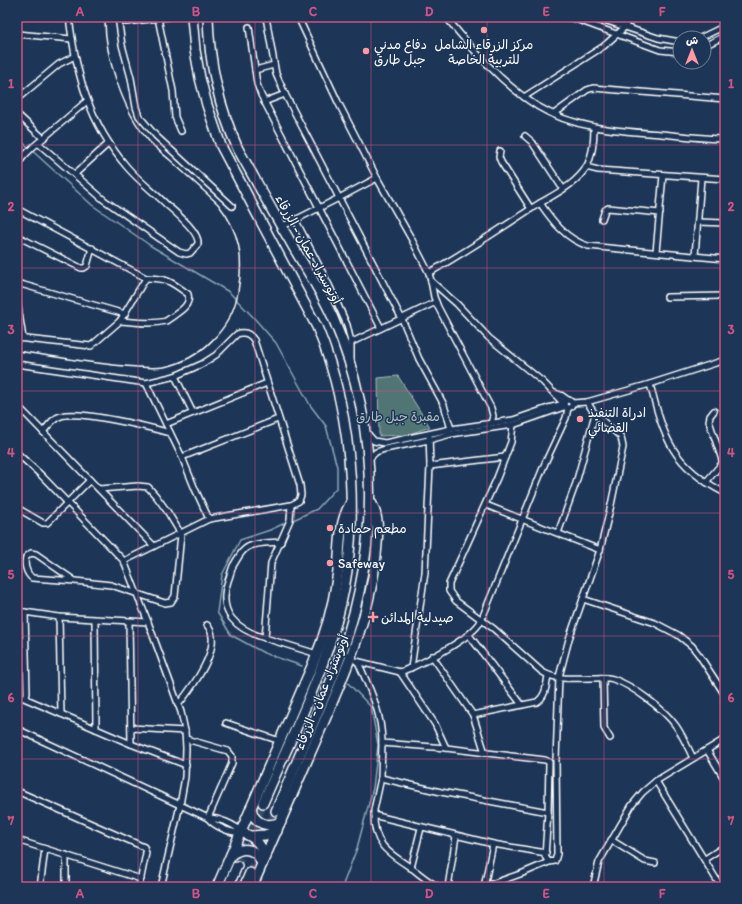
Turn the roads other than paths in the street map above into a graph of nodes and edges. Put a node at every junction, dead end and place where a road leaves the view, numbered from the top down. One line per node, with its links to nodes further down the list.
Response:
1 (69, 17): 20 (street)
2 (168, 17): 12 (street)
3 (192, 17): 128 (highway, أوتوستراد عمان - الزرقاء)
4 (208, 17): 62 (highway, أوتوستراد عمان - الزرقاء)
5 (266, 17): 25 (street)
6 (298, 17): 47 (street)
7 (446, 17): 28 (street)
8 (570, 17): 18 (street)
9 (595, 17): 15 (street)
10 (628, 17): 15 (street)
11 (117, 18): 12 (street); 53 (street)
12 (158, 18): 36 (street)
13 (725, 26): 16 (street)
14 (249, 27): 26 (street)
15 (625, 27): 18 (street); 21 (street)
16 (712, 32)
17 (17, 34): 20 (street)
18 (618, 34): 23 (street); 28 (street)
19 (725, 36): 22 (street)
20 (72, 39): 24 (street)
21 (672, 41)
22 (712, 42)
23 (672, 51)
24 (75, 56): 30 (street); 31 (street)
25 (274, 65): 26 (street); 27 (street)
26 (255, 70): 32 (street)
27 (285, 94): 32 (street); 51 (street)
28 (524, 97): 34 (street)
29 (725, 98): 34 (street)
30 (17, 100)
31 (87, 101): 38 (street); 41 (street)
32 (264, 102): 54 (street)
33 (17, 114): 38 (street)
34 (554, 114): 35 (street)
35 (594, 128): 39 (street); 44 (street)
36 (181, 131)
37 (524, 136): 50 (street)
38 (43, 138): 40 (street)
39 (725, 139)
40 (38, 143): 43 (street); 45 (street)
41 (108, 143): 45 (street); 45 (street)
42 (500, 151): 55 (street)
43 (17, 165)
44 (586, 166): 46 (street); 50 (street)
45 (75, 174)
46 (663, 174): 48 (street); 57 (street)
47 (377, 178): 51 (street); 68 (street)
48 (701, 178): 49 (street); 60 (street)
49 (725, 179)
50 (563, 189): 52 (street)
51 (339, 198): 54 (street); 77 (street)
52 (540, 203): 55 (street); 65 (street)
53 (232, 206)
54 (319, 208): 58 (street); 79 (street)
55 (531, 208): 68 (street)
56 (17, 209): 64 (street)
57 (660, 213): 59 (street); 65 (street)
58 (295, 219): 62 (street); 82 (street)
59 (602, 219)
60 (698, 222): 61 (street); 66 (street)
61 (725, 223)
62 (282, 227): 82 (highway, أوتوستراد عمان - الزرقاء)
63 (17, 236): 64 (street)
64 (92, 248): 69 (street)
65 (656, 252): 66 (street)
66 (695, 256): 67 (street)
67 (725, 259)
68 (429, 273): 70 (street)
69 (146, 278): 76 (street); 78 (street)
70 (431, 281): 75 (street); 90 (street)
71 (17, 283): 76 (street)
72 (725, 296): 73 (street)
73 (667, 297)
74 (17, 300): 81 (street)
75 (436, 302): 77 (street); 96 (street)
76 (125, 314): 78 (street)
77 (402, 319): 79 (street); 99 (street)
78 (120, 321): 81 (street)
79 (381, 328): 82 (street)
80 (17, 338): 81 (street)
81 (23, 338)
82 (348, 344): 102 (highway, أوتوستراد عمان - الزرقاء)
83 (725, 360): 88 (street)
84 (17, 364): 87 (street)
85 (175, 376): 86 (street); 87 (street); 93 (street)
86 (267, 382): 93 (street); 95 (street)
87 (146, 383): 97 (street)
88 (650, 384): 89 (street); 112 (street)
89 (586, 402): 90 (street); 94 (street)
90 (567, 404): 96 (street); 98 (street); 121 (street)
91 (17, 405): 100 (street)
92 (714, 411): 109 (street)
93 (193, 413): 97 (street)
94 (594, 414): 122 (street); 126 (street)
95 (278, 420): 106 (street); 117 (street)
96 (491, 423): 99 (street)
97 (166, 424): 101 (street)
98 (513, 424): 104 (street); 107 (street)
99 (451, 428): 103 (street)
100 (43, 432): 101 (street); 111 (street)
101 (170, 432): 106 (street)
102 (366, 432): 103 (street); 108 (highway, أوتوستراد عمان - الزرقاء)
103 (429, 434): 104 (street)
104 (429, 440): 108 (street); 110 (street)
105 (17, 453): 116 (street)
106 (182, 457): 120 (street)
107 (505, 457): 110 (street); 118 (street)
108 (368, 459): 115 (highway, أوتوستراد عمان - الزرقاء)
109 (724, 462): 112 (street)
110 (430, 466): 147 (street)
111 (90, 480): 113 (street); 116 (street)
112 (706, 482): 114 (street)
113 (99, 489): 123 (street); 125 (street)
114 (725, 493)
115 (370, 500): 130 (highway, أوتوستراد عمان - الزرقاء); 131 (highway, أوتوستراد عمان - الزرقاء)
116 (68, 503): 119 (street); 127 (street)
117 (291, 505): 120 (street); 124 (street)
118 (486, 506): 121 (street); 138 (street)
119 (17, 508)
120 (209, 518): 123 (street)
121 (522, 519): 122 (street); 138 (street)
122 (558, 533): 126 (street)
123 (181, 534): 125 (street); 132 (street)
124 (281, 542): 143 (street); 143 (street)
125 (154, 546): 127 (street)
126 (600, 550): 133 (street)
127 (124, 561): 132 (street)
128 (341, 578): 144 (highway, أوتوستراد عمان - الزرقاء); 179 (highway, أوتوستراد عمان - الزرقاء)
129 (75, 581): 129 (street); 132 (street)
130 (362, 582): 131 (highway); 182 (highway, أوتوستراد عمان - الزرقاء)
131 (372, 584): 146 (highway, أوتوستراد عمان - الزرقاء)
132 (136, 593): 140 (street)
133 (583, 599): 150 (street); 152 (street)
134 (17, 611): 135 (street)
135 (25, 612): 136 (street); 154 (street)
136 (59, 617): 137 (street); 157 (street)
137 (95, 620): 139 (street); 162 (street)
138 (481, 621): 142 (street); 149 (street)
139 (129, 622): 140 (street); 160 (street)
140 (148, 622): 155 (street)
141 (207, 625): 155 (street)
142 (469, 635): 145 (street); 156 (street)
143 (266, 638): 144 (street)
144 (317, 654): 167 (highway, أوتوستراد عمان - الزرقاء)
145 (432, 656): 147 (street); 158 (street)
146 (354, 661): 148 (street); 168 (street); 186 (highway, أوتوستراد عمان - الزرقاء)
147 (411, 668): 148 (street)
148 (400, 672): 170 (street)
149 (548, 676): 150 (street); 156 (street)
150 (559, 677): 151 (street); 201 (street)
151 (602, 678): 164 (street); 173 (street)
152 (725, 694)
153 (17, 695): 154 (street)
154 (26, 698): 157 (street)
155 (178, 705): 163 (street)
156 (522, 706): 158 (street)
157 (61, 714): 162 (street)
158 (473, 715): 172 (street)
159 (226, 723): 167 (street)
160 (131, 728): 163 (street); 169 (street)
161 (17, 729): 180 (street)
162 (96, 729): 169 (street)
163 (185, 731): 165 (street)
164 (610, 738)
165 (186, 739): 174 (street); 185 (street)
166 (725, 739): 171 (street)
167 (280, 741): 181 (highway, أوتوستراد عمان - الزرقاء)
168 (382, 743): 170 (street); 175 (street)
169 (131, 744): 174 (street)
170 (446, 748): 172 (street)
171 (707, 750): 173 (street); 176 (street)
172 (485, 753): 183 (street)
173 (693, 758): 177 (street)
174 (186, 765): 180 (street)
175 (381, 778): 183 (street); 184 (street)
176 (725, 780)
177 (656, 781): 192 (street); 199 (street)
178 (17, 791): 206 (street)
179 (263, 803)
180 (180, 805): 185 (street); 210 (street)
181 (251, 808): 186 (highway); 188 (highway, أوتوستراد عمان - الزرقاء)
182 (276, 811)
183 (548, 812): 196 (street)
184 (374, 814): 187 (street); 204 (street)
185 (208, 818): 188 (street)
186 (279, 826): 189 (highway); 200 (highway, أوتوستراد عمان - الزرقاء)
187 (421, 828): 190 (street); 204 (street)
188 (241, 832): 189 (highway); 198 (highway, أوتوستراد عمان - الزرقاء)
189 (252, 836): 200 (highway)
190 (456, 836): 193 (street); 216 (street)
191 (17, 840): 195 (street)
192 (611, 840): 202 (street); 218 (street)
193 (493, 844): 196 (street); 217 (street)
194 (725, 846): 199 (street)
195 (45, 849): 197 (street); 207 (street)
196 (546, 853): 201 (street)
197 (66, 855): 206 (street); 208 (street)
198 (231, 855): 200 (highway); 211 (highway, أوتوستراد عمان - الزرقاء)
199 (705, 859): 219 (street)
200 (264, 861): 214 (highway, أوتوستراد عمان - الزرقاء)
201 (550, 862): 217 (street)
202 (655, 863)
203 (237, 866): 212 (highway)
204 (411, 868): 215 (street)
205 (250, 873): 213 (highway)
206 (141, 879): 209 (street)
207 (40, 887)
208 (66, 887)
209 (139, 887)
210 (161, 887)
211 (217, 887)
212 (228, 887)
213 (244, 887)
214 (252, 887)
215 (439, 887)
216 (448, 887)
217 (483, 887)
218 (592, 887)
219 (721, 887)

